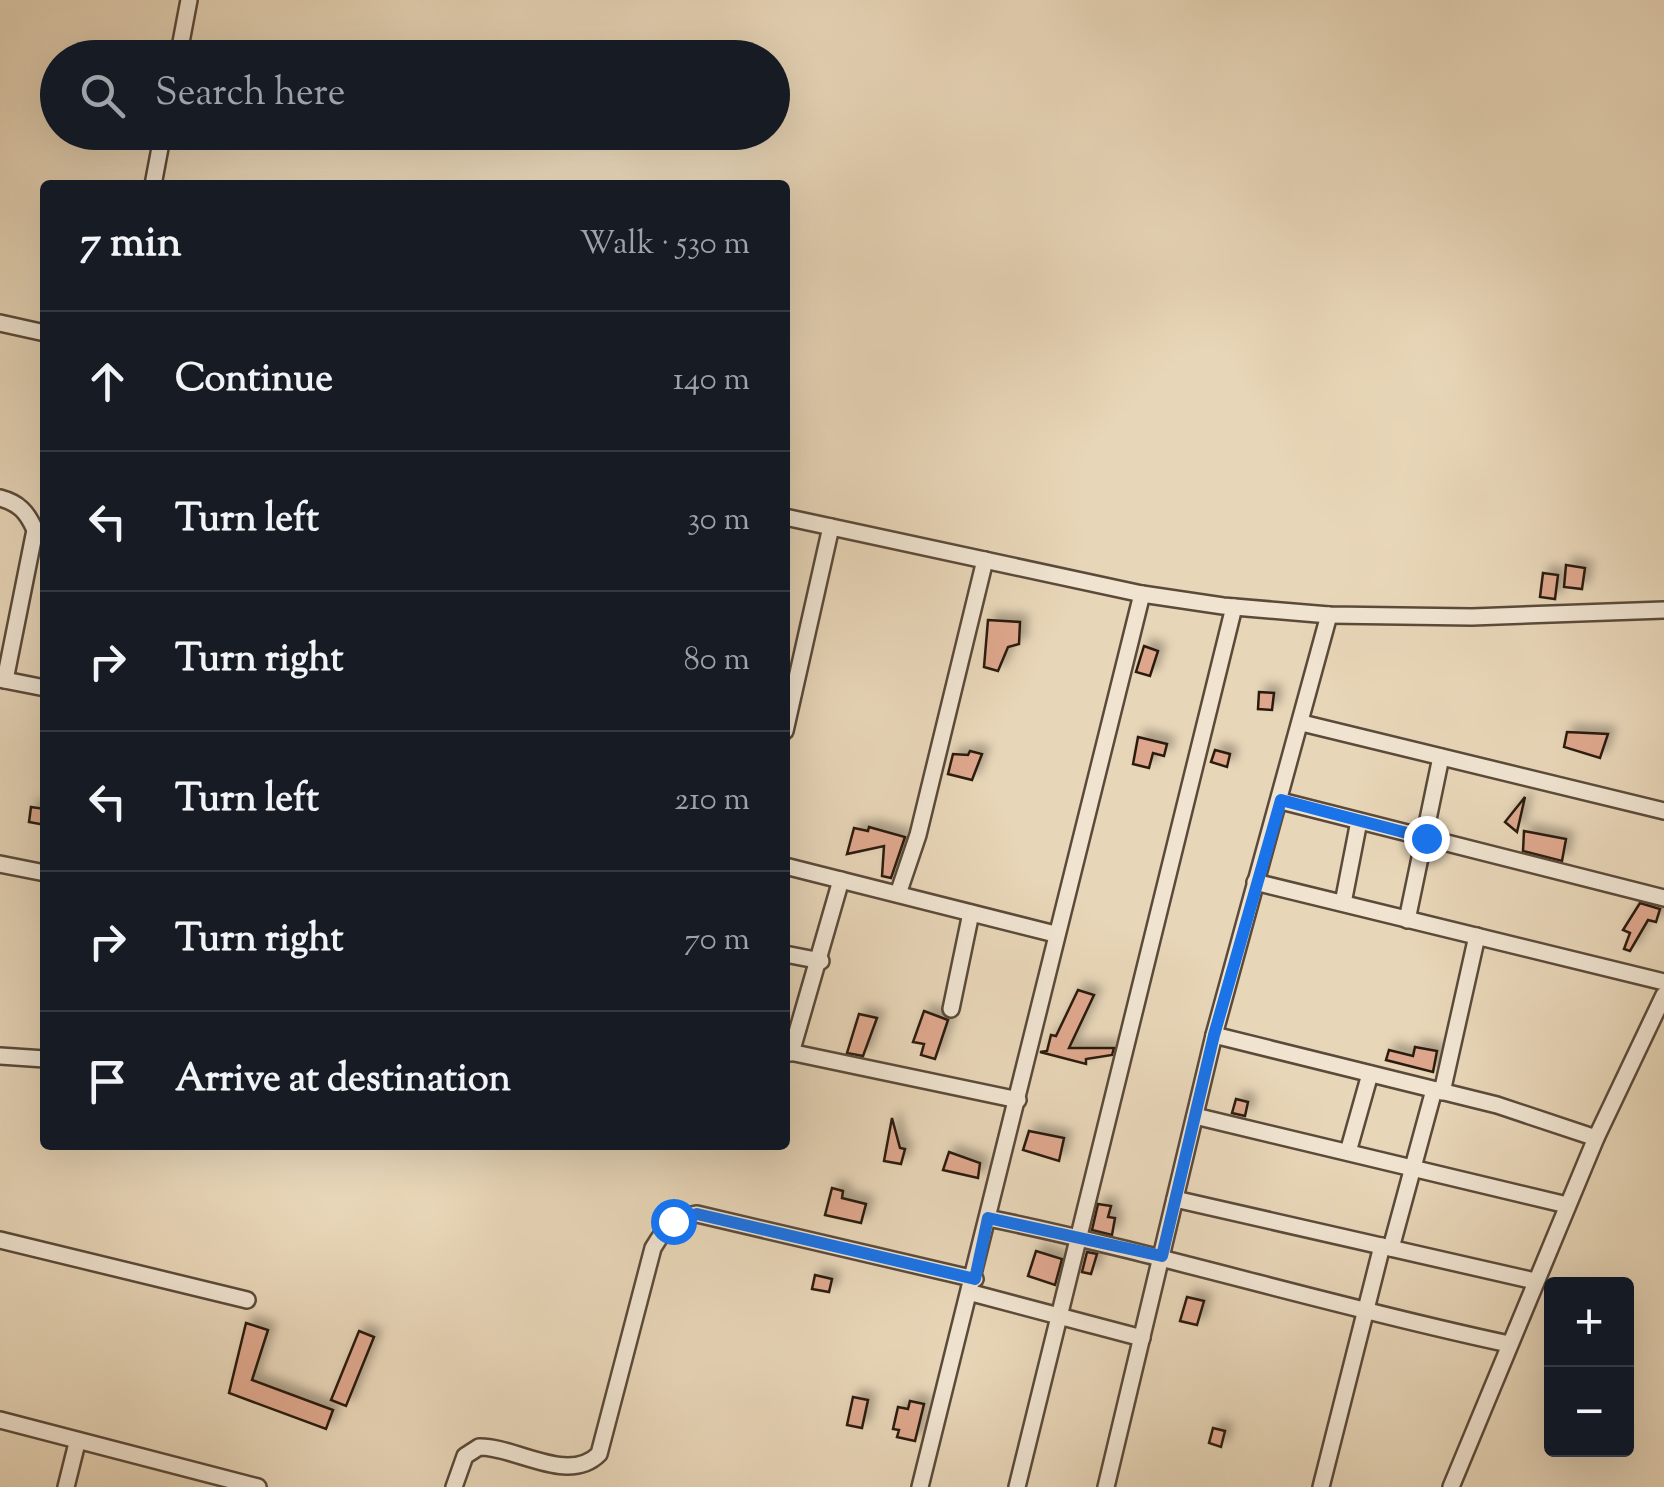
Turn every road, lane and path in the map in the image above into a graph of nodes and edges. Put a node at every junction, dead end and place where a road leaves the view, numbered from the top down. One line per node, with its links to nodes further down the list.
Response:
1 (189, 0): 2 (street)
2 (181, 40)
3 (160, 150): 4 (street)
4 (154, 180)
5 (0, 323): 6 (street)
6 (40, 332)
7 (0, 498): 15 (street)
8 (790, 518): 9 (street)
9 (830, 526): 10 (street); 17 (street)
10 (985, 560): 11 (street); 29 (street)
11 (1142, 594): 12 (street); 34 (street)
12 (1234, 607): 14 (street); 56 (street)
13 (1664, 610): 14 (street)
14 (1330, 614): 18 (street)
15 (2, 679): 16 (street)
16 (40, 687)
17 (790, 708)
18 (1302, 723): 19 (street); 20 (street)
19 (1441, 757): 21 (street); 23 (street)
20 (1281, 800): 22 (street); 28 (street)
21 (1664, 811)
22 (1359, 821): 23 (street); 31 (street)
23 (1426, 838): 30 (street); 33 (street)
24 (0, 864): 26 (street)
25 (790, 867): 27 (street)
26 (40, 872)
27 (841, 880): 29 (street); 37 (street)
28 (1256, 882): 31 (street); 41 (street)
29 (898, 894): 32 (street)
30 (1664, 898)
31 (1342, 903): 33 (street)
32 (971, 912): 34 (street); 40 (street)
33 (1407, 920): 35 (street)
34 (1056, 934): 48 (street)
35 (1476, 936): 38 (street); 47 (street)
36 (790, 955): 37 (street)
37 (820, 960): 42 (street)
38 (1664, 982)
39 (1664, 995): 50 (street)
40 (951, 1010)
41 (1214, 1035): 46 (street); 49 (street)
42 (790, 1046)
43 (790, 1052): 48 (street)
44 (0, 1056): 45 (street)
45 (40, 1060)
46 (1370, 1074): 47 (street); 51 (street)
47 (1438, 1091): 50 (street); 52 (street)
48 (1018, 1100): 55 (street)
49 (1195, 1116): 51 (street); 53 (street)
50 (1596, 1138): 54 (street)
51 (1348, 1152): 52 (street)
52 (1414, 1169): 54 (street); 58 (street)
53 (1175, 1199): 58 (street); 59 (street)
54 (1567, 1204): 60 (street)
55 (988, 1218): 56 (street); 61 (street)
56 (1078, 1236): 59 (street); 64 (street)
57 (0, 1240): 62 (street)
58 (1387, 1247): 60 (street); 63 (street)
59 (1162, 1256): 63 (street); 65 (street)
60 (1535, 1281): 66 (street)
61 (974, 1286): 64 (street); 71 (street); 72 (street)
62 (247, 1300)
63 (1364, 1311): 66 (street); 75 (street)
64 (1061, 1317): 65 (street); 73 (street)
65 (1142, 1338): 74 (street)
66 (1509, 1344): 76 (street)
67 (0, 1420): 68 (street)
68 (77, 1443): 69 (street); 70 (street)
69 (66, 1487)
70 (258, 1487)
71 (454, 1487)
72 (920, 1487)
73 (1016, 1487)
74 (1106, 1487)
75 (1321, 1487)
76 (1451, 1487)

